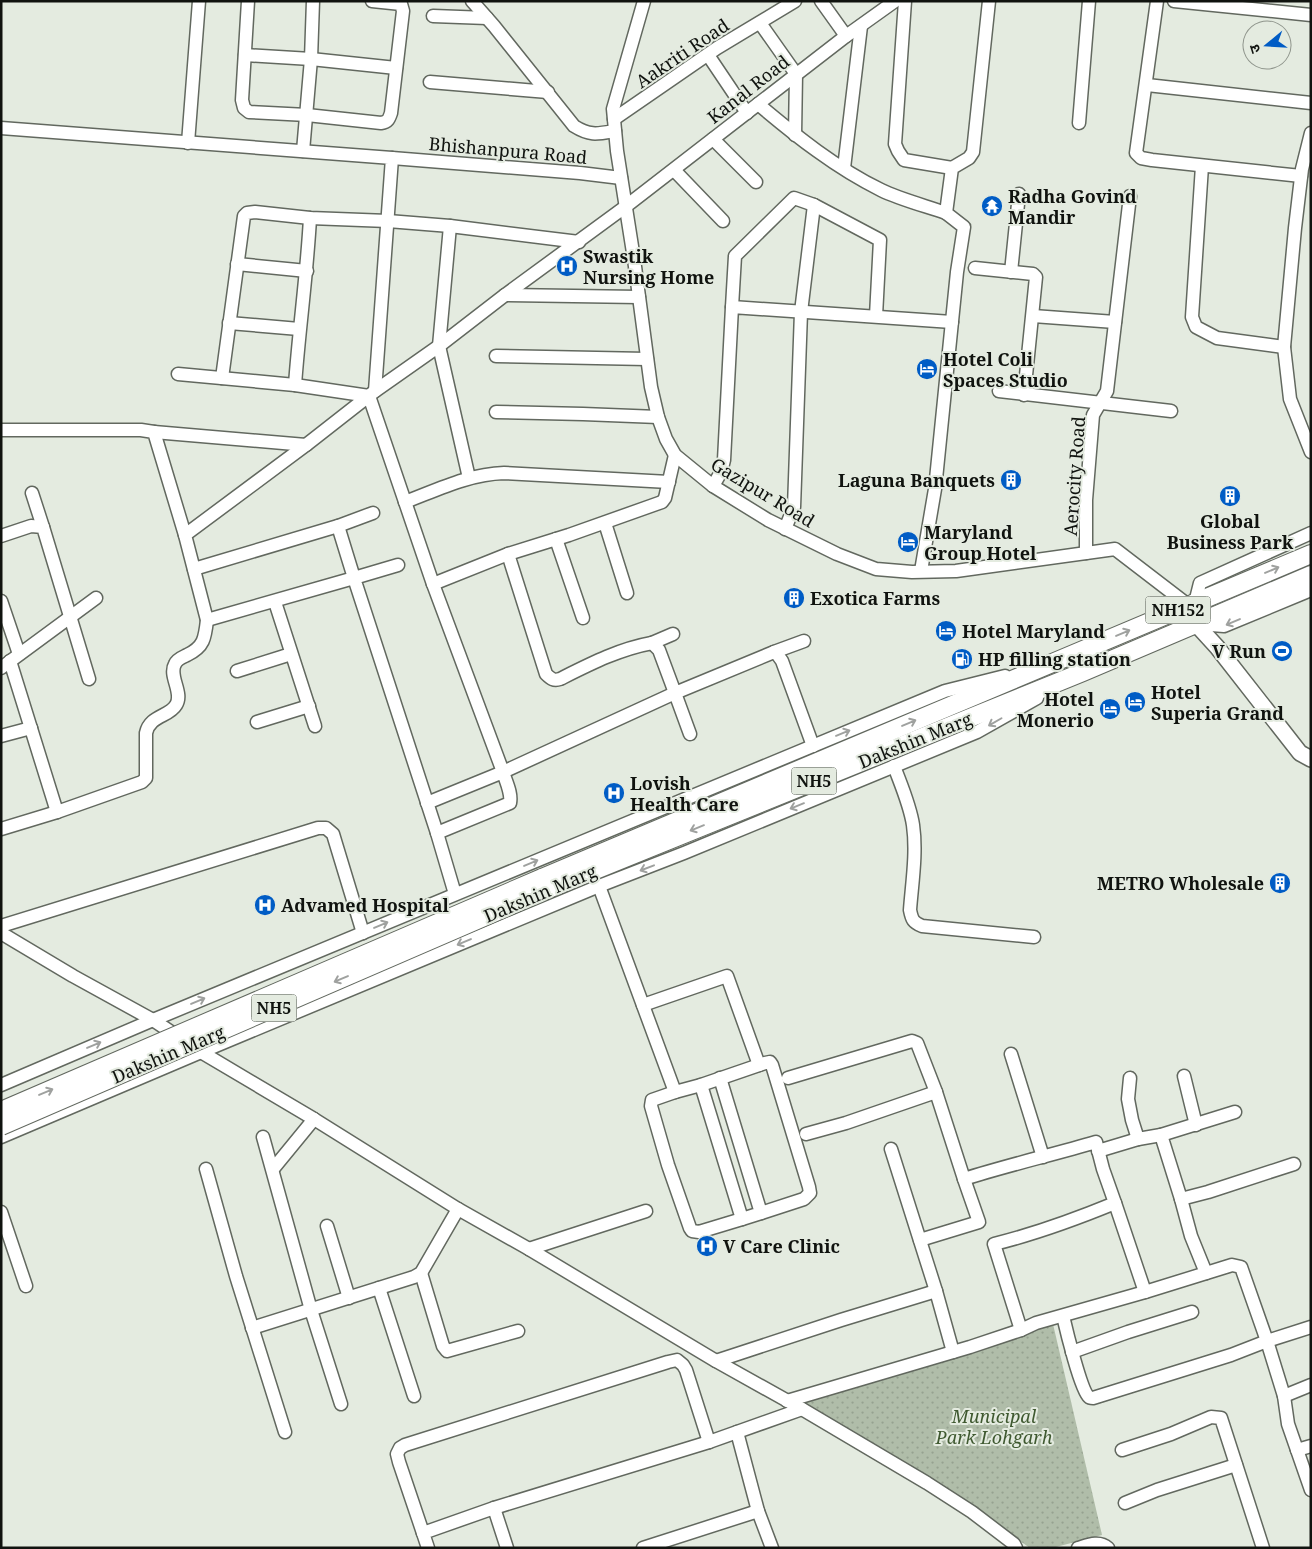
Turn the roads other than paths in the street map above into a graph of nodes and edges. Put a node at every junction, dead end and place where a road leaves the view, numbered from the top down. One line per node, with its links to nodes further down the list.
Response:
1 (199, 1): 39 (street)
2 (248, 1): 21 (street)
3 (313, 1): 23 (street)
4 (372, 1): 24 (street)
5 (472, 1): 17 (street)
6 (644, 1): 34 (street, Gazipur Road)
7 (795, 1): 18 (street, Aakriti Road)
8 (821, 1): 20 (street)
9 (905, 1): 44 (street)
10 (990, 1): 44 (street)
11 (1089, 1): 33 (street)
12 (1157, 1): 27 (street)
13 (1174, 1): 16 (street)
14 (893, 2): 19 (street, Kanal Road)
15 (433, 16): 17 (street)
16 (1311, 16)
17 (487, 18): 28 (street)
18 (760, 23): 22 (street, Aakriti Road); 25 (street)
19 (861, 26): 20 (street, Kanal Road); 43 (street)
20 (846, 36): 25 (street, Kanal Road)
21 (245, 55): 23 (street); 32 (street)
22 (708, 55): 31 (street); 34 (street, Aakriti Road)
23 (311, 59): 24 (street); 32 (street)
24 (396, 68): 32 (street)
25 (796, 74): 30 (street, Kanal Road); 37 (street)
26 (430, 82): 28 (street)
27 (1146, 85): 29 (street); 42 (street)
28 (548, 92): 34 (street)
29 (1311, 103)
30 (758, 104): 31 (street, Kanal Road); 37 (street)
31 (747, 112): 38 (street, Kanal Road)
32 (307, 115): 40 (street)
33 (1079, 123)
34 (614, 125): 47 (street, Gazipur Road)
35 (1, 128): 39 (street, Bhishanpura Road)
36 (1311, 133): 46 (street)
37 (795, 135): 43 (street)
38 (712, 139): 45 (street, Kanal Road); 48 (street)
39 (188, 143): 40 (street, Bhishanpura Road)
40 (303, 151): 41 (street, Bhishanpura Road)
41 (392, 158): 47 (street, Bhishanpura Road); 55 (street)
42 (1202, 166): 46 (street); 74 (street)
43 (844, 168): 53 (street)
44 (952, 168): 53 (street)
45 (674, 170): 52 (street, Kanal Road); 56 (street)
46 (1302, 176): 74 (street)
47 (622, 178): 52 (street, Gazipur Road)
48 (756, 182)
49 (1019, 194): 62 (street)
50 (1130, 196): 70 (street, Aerocity Road)
51 (814, 205): 65 (street); 66 (street); 67 (street)
52 (625, 207): 58 (street, Kanal Road); 64 (street, Gazipur Road)
53 (946, 213): 69 (street)
54 (310, 218): 55 (street); 59 (street); 61 (street)
55 (388, 221): 57 (street); 81 (street)
56 (723, 221)
57 (450, 226): 58 (street); 73 (street)
58 (578, 242): 63 (street, Kanal Road)
59 (237, 264): 61 (street); 71 (street)
60 (975, 268): 62 (street)
61 (307, 271): 72 (street)
62 (1011, 272): 68 (street)
63 (506, 294): 64 (street); 73 (street, Kanal Road)
64 (639, 297): 76 (street, Gazipur Road)
65 (732, 307): 66 (street); 94 (street)
66 (801, 312): 67 (street); 101 (street)
67 (876, 316): 69 (street)
68 (1033, 316): 70 (street); 82 (street)
69 (952, 322): 111 (street)
70 (1115, 322): 83 (street, Aerocity Road)
71 (229, 323): 72 (street); 78 (street)
72 (299, 329): 79 (street)
73 (439, 346): 81 (street, Kanal Road); 92 (street)
74 (1284, 347): 90 (street)
75 (496, 356): 76 (street)
76 (647, 359): 86 (street, Gazipur Road)
77 (178, 374): 78 (street)
78 (222, 378): 79 (street)
79 (295, 385): 81 (street)
80 (999, 391): 82 (street)
81 (372, 394): 89 (street, Kanal Road); 96 (street)
82 (1024, 395): 83 (street)
83 (1100, 403): 84 (street); 106 (street, Aerocity Road)
84 (1171, 411)
85 (496, 412): 86 (street)
86 (658, 417): 91 (street, Gazipur Road)
87 (1, 430): 88 (street)
88 (154, 432): 89 (street); 103 (street)
89 (306, 445): 103 (street, Kanal Road)
90 (1311, 452)
91 (675, 455): 93 (street); 94 (street, Gazipur Road)
92 (469, 478): 93 (street); 96 (street)
93 (669, 482): 98 (street)
94 (713, 486): 101 (street, Gazipur Road)
95 (32, 493): 100 (street)
96 (405, 502): 114 (street)
97 (374, 513): 99 (street)
98 (605, 523): 105 (street); 116 (street)
99 (338, 526): 110 (street); 113 (street)
100 (43, 527): 104 (street); 121 (street)
101 (785, 529): 111 (street, Gazipur Road)
102 (1311, 533): 120 (street)
103 (185, 535): 110 (street)
104 (1, 536)
105 (556, 539): 107 (street); 122 (street)
106 (1086, 553): 111 (street, Gazipur Road); 120 (street, Gazipur Road)
107 (508, 554): 114 (street); 127 (street)
108 (1311, 554): 120 (highway, NH152, one-way to 108)
109 (398, 565): 113 (street)
110 (194, 569): 123 (street)
111 (921, 571)
112 (1311, 576): 124 (highway, NH152)
113 (354, 578): 119 (street); 146 (street)
114 (433, 584): 145 (street)
115 (1311, 590): 124 (street, one-way to 124)
116 (627, 593)
117 (96, 598): 121 (street)
118 (1, 601): 130 (street)
119 (274, 602): 123 (street); 129 (street)
120 (1191, 604): 131 (highway, NH152, one-way to 120)
121 (70, 617): 130 (street); 134 (street)
122 (582, 618)
123 (207, 620): 147 (street)
124 (1196, 624): 133 (highway, NH152); 143 (main road)
125 (673, 634): 127 (street)
126 (804, 641): 128 (street)
127 (652, 642): 135 (street)
128 (774, 652): 135 (street); 142 (street)
129 (292, 654): 132 (street); 136 (street)
130 (10, 661): 139 (street)
131 (1046, 666): 142 (street, Dakshin Marg / NH152, one-way to 131); 150 (highway, NH5, one-way to 131)
132 (237, 671)
133 (1083, 672): 144 (street, NH152, one-way to 144); 150 (highway, Dakshin Marg / NH5, one-way to 150)
134 (89, 679)
135 (675, 693): 140 (street); 145 (street)
136 (309, 706): 137 (street); 138 (street)
137 (257, 722)
138 (315, 726)
139 (31, 728): 141 (street); 147 (street)
140 (690, 734)
141 (1, 736)
142 (812, 746): 152 (street, Dakshin Marg / NH152, one-way to 142)
143 (1311, 759)
144 (894, 766): 151 (street, NH152, one-way to 151); 156 (street)
145 (503, 772): 146 (street); 149 (street)
146 (427, 803): 149 (street)
147 (57, 812): 148 (street)
148 (1, 829)
149 (437, 833): 152 (street)
150 (544, 884): 170 (highway, NH5, one-way to 150, bridge); 174 (highway, Dakshin Marg / NH5, one-way to 174, bridge)
151 (599, 886): 157 (street); 159 (street, NH152, one-way to 159)
152 (455, 894): 154 (street, Dakshin Marg / NH152, one-way to 152)
153 (1, 926): 154 (street)
154 (364, 932): 158 (street, Dakshin Marg / NH152, one-way to 154)
155 (1, 933): 158 (street)
156 (1034, 937)
157 (643, 1005): 161 (street); 168 (street)
158 (153, 1020): 159 (street); 166 (street, Dakshin Marg / NH152, one-way to 158)
159 (201, 1052): 172 (street); 177 (street, NH152)
160 (1011, 1054): 182 (street)
161 (759, 1065): 163 (street); 192 (street)
162 (1184, 1076): 173 (street)
163 (720, 1078): 167 (street); 192 (street)
164 (788, 1078): 169 (street)
165 (1130, 1078): 179 (street)
166 (1, 1085)
167 (701, 1086): 168 (street); 193 (street)
168 (676, 1092): 193 (street)
169 (936, 1092): 175 (street); 186 (street)
170 (1, 1111)
171 (1235, 1112): 173 (street)
172 (314, 1119): 185 (street); 189 (street)
173 (1196, 1125): 176 (street)
174 (1, 1126)
175 (806, 1134)
176 (1162, 1135): 179 (street); 187 (street)
177 (1, 1137)
178 (263, 1137): 185 (street)
179 (1138, 1139): 181 (street)
180 (891, 1149): 195 (street)
181 (1098, 1151): 182 (street); 188 (street)
182 (1043, 1157): 186 (street)
183 (1294, 1164): 187 (street)
184 (206, 1169): 208 (street)
185 (273, 1169): 204 (street)
186 (964, 1179): 195 (street)
187 (1181, 1199): 198 (street)
188 (1115, 1203): 202 (street); 209 (street)
189 (458, 1209): 196 (street); 197 (street)
190 (646, 1211): 196 (street)
191 (1, 1212): 199 (street)
192 (761, 1213): 193 (street)
193 (742, 1219)
194 (327, 1226): 203 (street)
195 (920, 1240): 201 (street)
196 (529, 1249): 214 (street)
197 (421, 1273): 200 (street); 210 (street)
198 (1206, 1273): 202 (street); 211 (street)
199 (26, 1286)
200 (379, 1288): 203 (street); 216 (street)
201 (936, 1291): 212 (street); 214 (street)
202 (1145, 1292): 206 (street)
203 (349, 1298): 204 (street)
204 (311, 1310): 208 (street); 219 (street)
205 (1192, 1312): 213 (street)
206 (1063, 1316): 209 (street); 213 (street)
207 (1311, 1327): 211 (street)
208 (252, 1328): 221 (street)
209 (1021, 1330): 212 (street)
210 (518, 1331)
211 (1267, 1341): 213 (street); 217 (street)
212 (953, 1352): 218 (street)
213 (1072, 1352)
214 (716, 1361): 218 (street)
215 (1311, 1385): 217 (street)
216 (414, 1396)
217 (1284, 1396): 226 (street)
218 (787, 1400): 220 (street)
219 (341, 1404)
220 (802, 1409): 222 (street); 233 (street)
221 (285, 1432)
222 (737, 1432): 223 (street); 231 (street)
223 (709, 1442): 230 (street); 232 (street)
224 (1311, 1446): 226 (street)
225 (1122, 1450): 227 (street)
226 (1297, 1450): 228 (street)
227 (1236, 1465): 229 (street); 240 (street)
228 (1311, 1490)
229 (1125, 1503)
230 (494, 1508): 232 (street); 235 (street)
231 (758, 1511): 236 (street); 237 (street)
232 (423, 1533): 234 (street)
233 (1011, 1547)
234 (428, 1548)
235 (507, 1548)
236 (643, 1548)
237 (772, 1548)
238 (1078, 1548): 239 (street)
239 (1108, 1548)
240 (1263, 1548)

